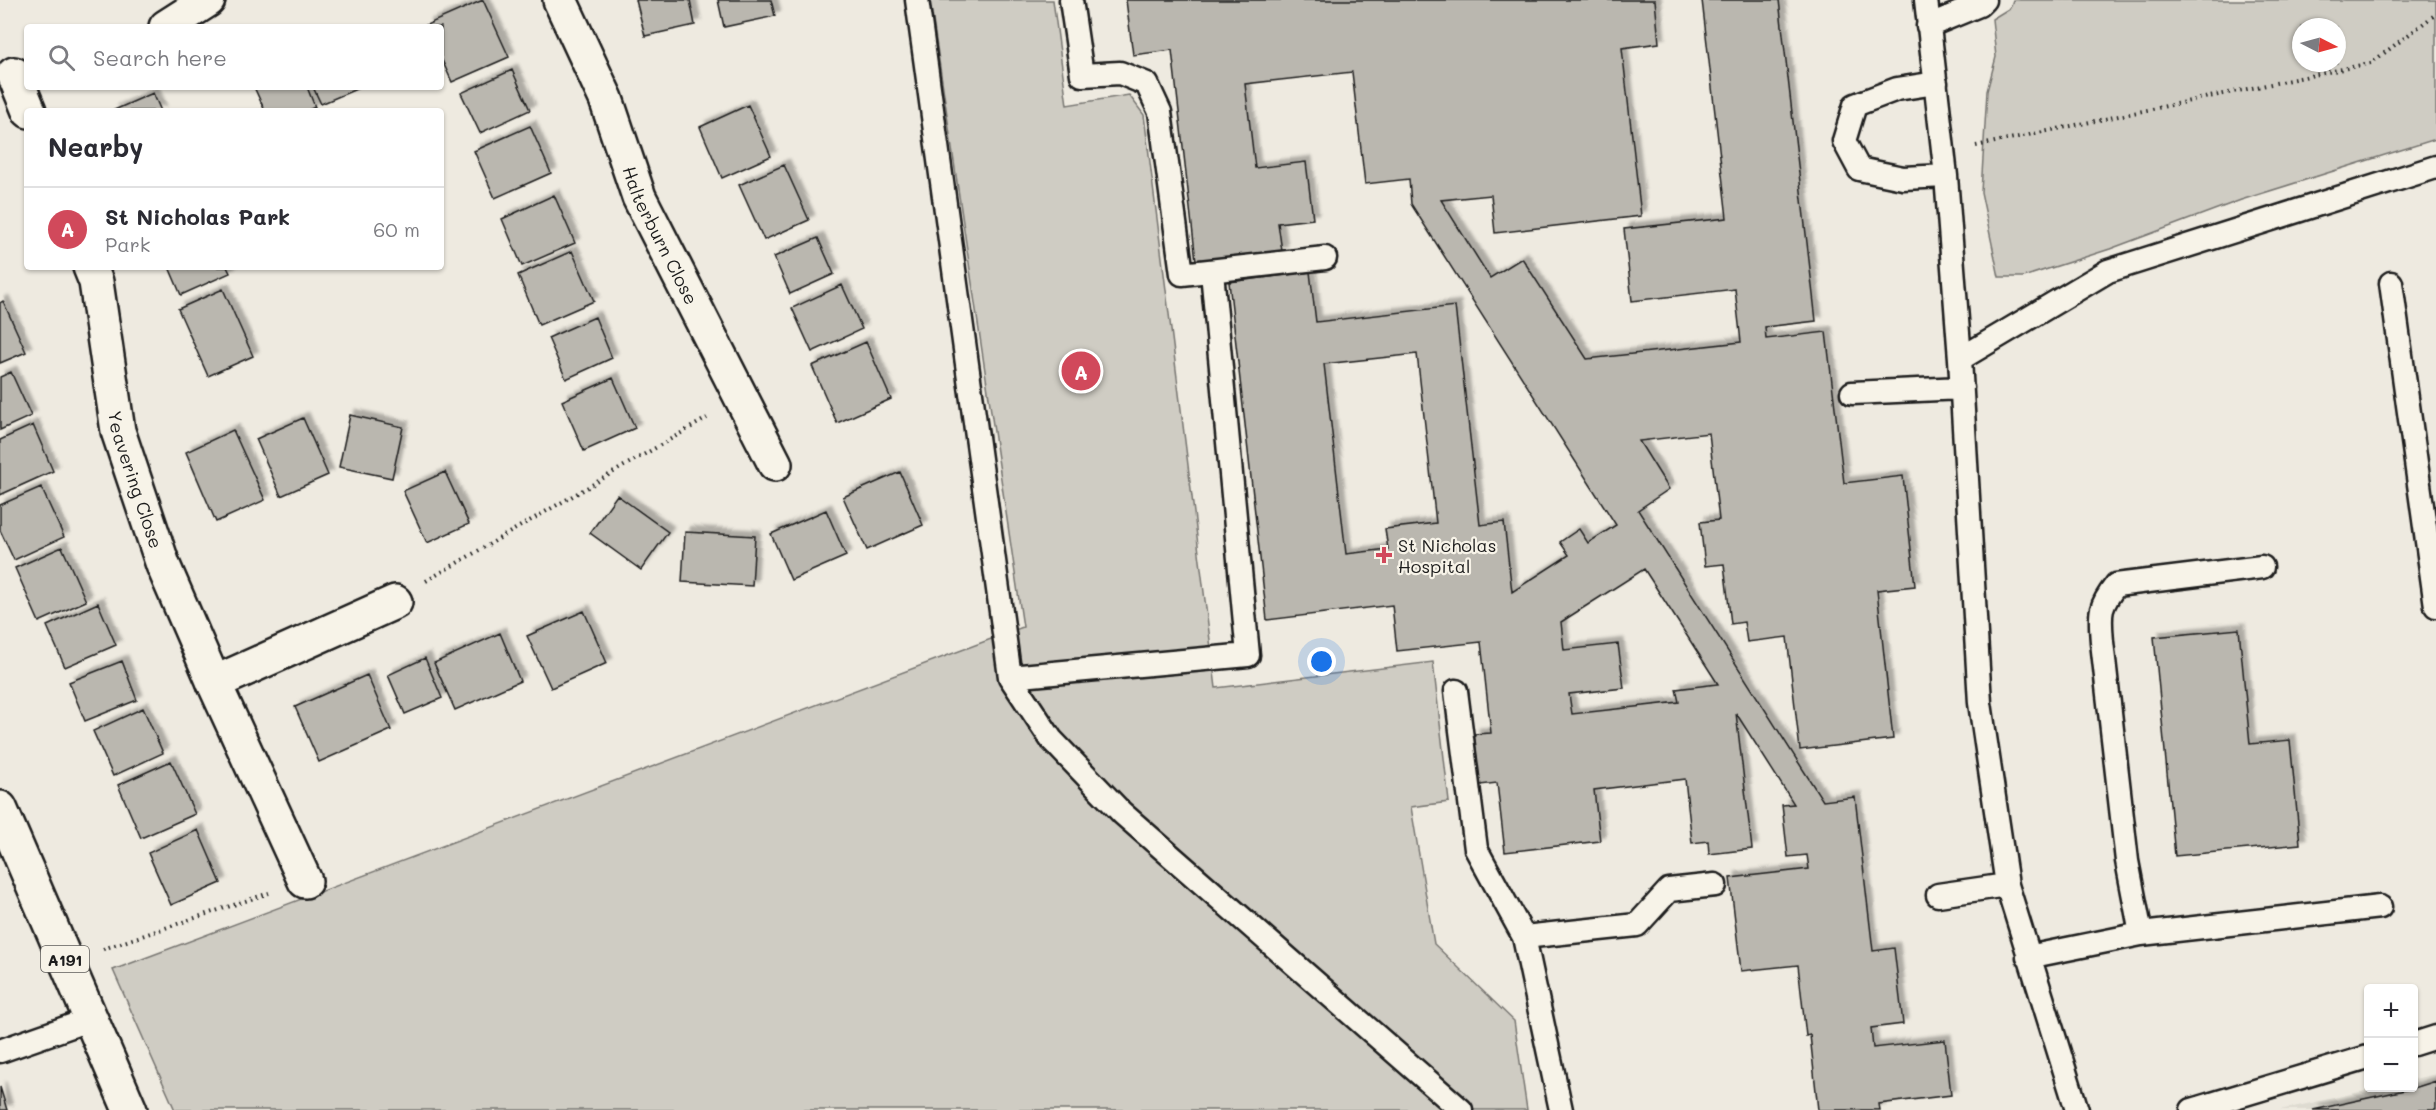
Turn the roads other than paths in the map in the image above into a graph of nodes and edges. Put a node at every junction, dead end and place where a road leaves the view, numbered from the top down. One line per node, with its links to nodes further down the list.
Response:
1 (208, 0): 7 (street)
2 (560, 0): 21 (street, Halterburn Close)
3 (917, 0): 25 (lane)
4 (1071, 0): 16 (lane)
5 (1926, 0): 8 (lane)
6 (1984, 0): 8 (lane)
7 (171, 24)
8 (1928, 26): 10 (lane)
9 (14, 75): 11 (street)
10 (1936, 83): 13 (lane); 13 (lane)
11 (28, 108)
12 (2436, 167): 18 (lane)
13 (1946, 176): 18 (lane)
14 (1325, 258): 16 (lane)
15 (91, 270): 26 (street, Yeavering Close)
16 (1212, 272): 25 (lane)
17 (2391, 283): 24 (lane)
18 (1960, 358): 19 (lane)
19 (1962, 388): 20 (lane); 31 (lane)
20 (1852, 393)
21 (775, 464)
22 (2262, 567): 34 (lane)
23 (395, 602): 26 (street)
24 (2436, 606)
25 (1010, 677): 43 (lane)
26 (214, 682): 29 (street, Yeavering Close)
27 (1456, 691): 35 (lane)
28 (0, 808): 37 (street, A191)
29 (305, 881)
30 (1715, 885): 35 (lane)
31 (2007, 885): 32 (lane); 36 (lane)
32 (1938, 895)
33 (2380, 907): 34 (lane)
34 (2141, 934): 36 (lane)
35 (1524, 938): 44 (lane)
36 (2028, 957): 45 (lane)
37 (91, 1019): 40 (lane); 42 (street, A191)
38 (2436, 1037): 39 (lane)
39 (2418, 1043)
40 (0, 1051)
41 (2364, 1058): 46 (lane)
42 (129, 1110)
43 (1461, 1110)
44 (1561, 1110)
45 (2077, 1110)
46 (2192, 1110)

